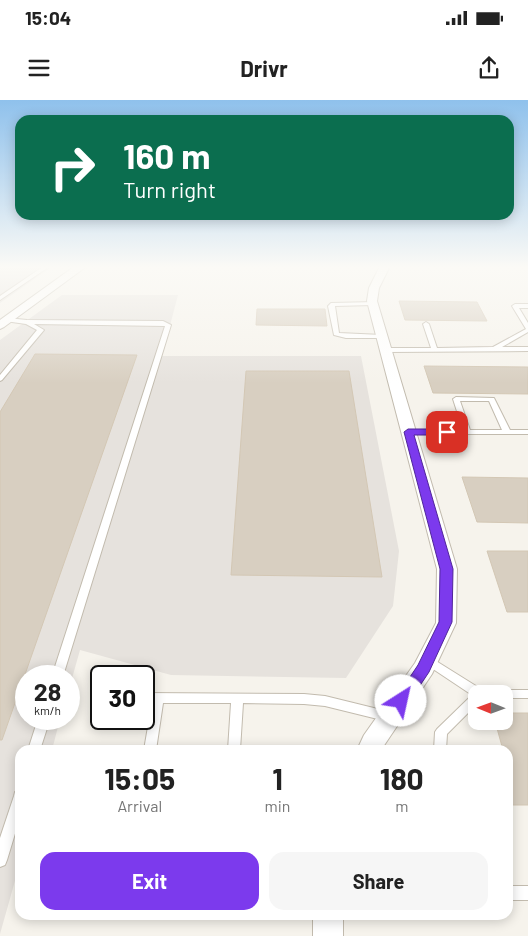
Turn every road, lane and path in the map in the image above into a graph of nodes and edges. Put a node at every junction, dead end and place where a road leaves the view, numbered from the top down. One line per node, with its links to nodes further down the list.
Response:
1 (28, 305): 5 (street)
2 (332, 305): 9 (lane)
3 (374, 305): 9 (street)
4 (528, 306): 8 (lane)
5 (4, 322): 6 (lane)
6 (27, 322): 13 (lane); 19 (lane)
7 (426, 324): 12 (lane)
8 (528, 329): 10 (lane)
9 (384, 344): 12 (lane); 14 (street)
10 (494, 349): 11 (lane); 12 (lane)
11 (528, 349)
12 (435, 350)
13 (0, 379)
14 (408, 432): 15 (lane); 18 (street)
15 (467, 432): 16 (lane); 16 (lane)
16 (507, 432): 17 (lane)
17 (528, 432)
18 (428, 660): 20 (lane); 26 (street)
19 (61, 665)
20 (468, 686)
21 (513, 694): 22 (lane)
22 (528, 694)
23 (158, 698): 24 (lane); 29 (lane)
24 (237, 699): 26 (lane); 30 (lane)
25 (468, 706): 32 (lane)
26 (390, 717): 31 (street)
27 (40, 730): 28 (lane)
28 (36, 745)
29 (151, 745)
30 (234, 745)
31 (372, 745)
32 (440, 745)
33 (15, 812): 34 (lane)
34 (0, 860)
35 (513, 893): 36 (lane)
36 (528, 893)
37 (328, 920): 38 (street)
38 (328, 936)

